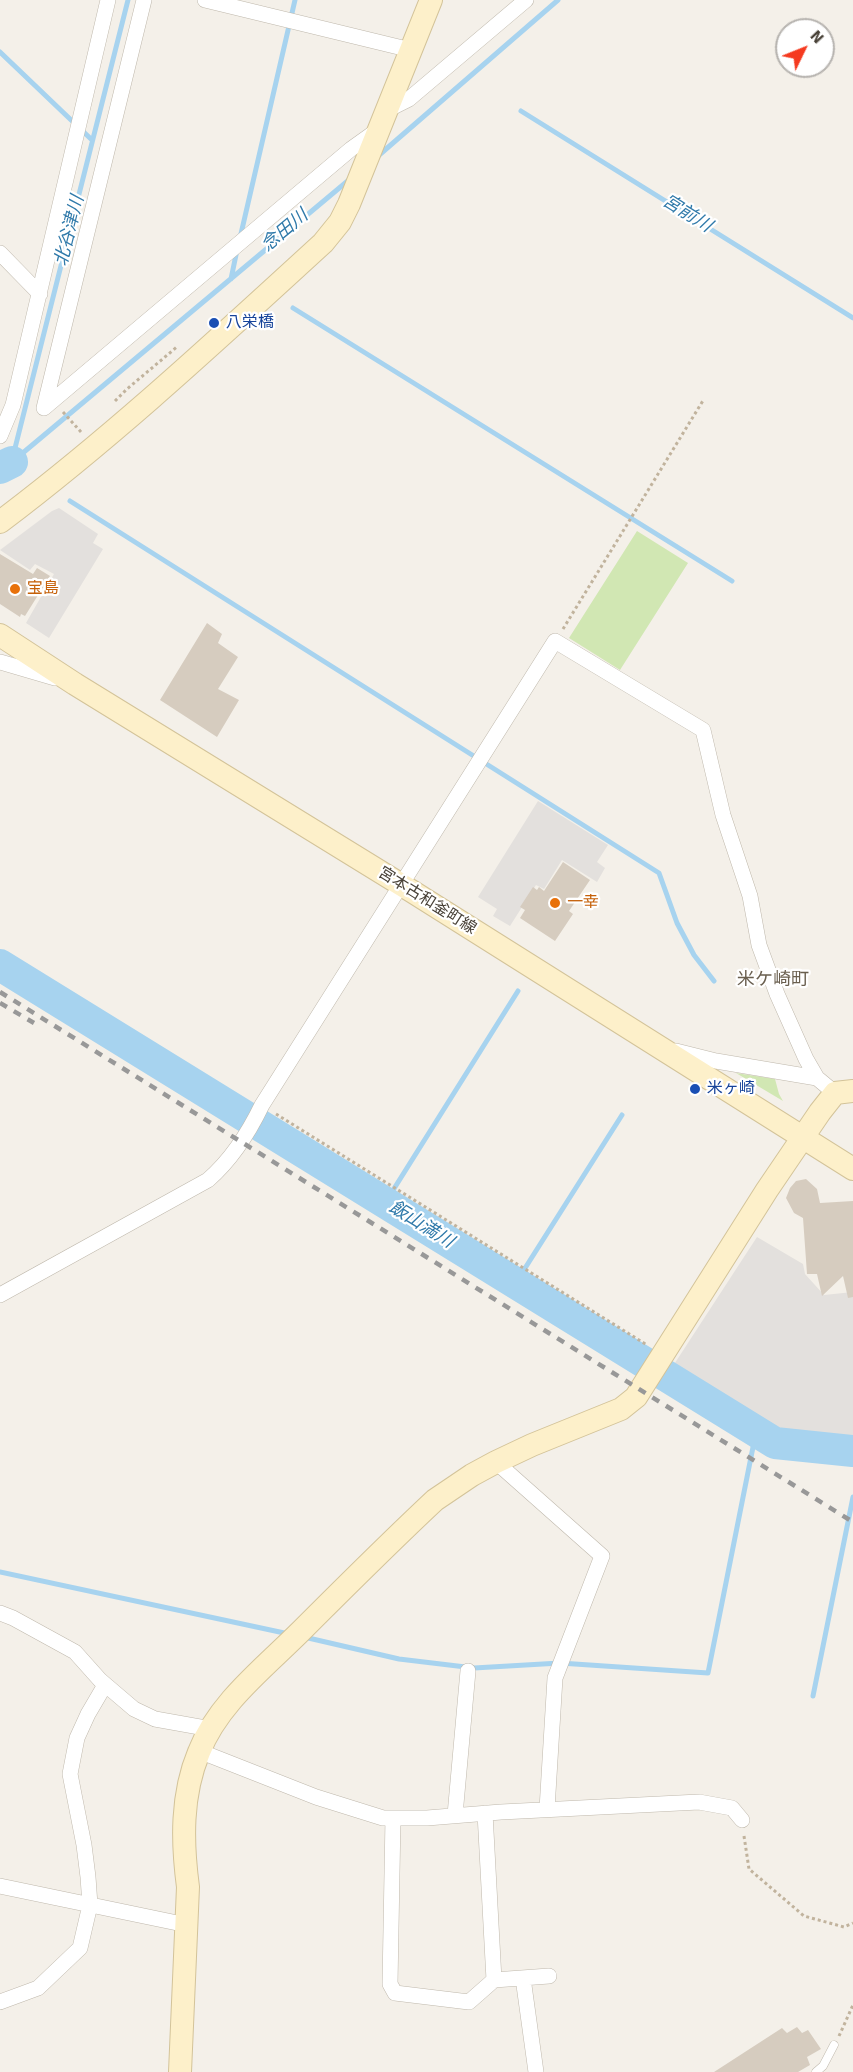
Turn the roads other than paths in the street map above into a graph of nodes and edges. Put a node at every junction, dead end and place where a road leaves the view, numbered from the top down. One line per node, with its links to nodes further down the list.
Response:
1 (108, 0): 9 (street)
2 (144, 0): 7 (street)
3 (205, 0): 6 (street)
4 (431, 0): 6 (street)
5 (526, 0): 7 (street)
6 (411, 50): 7 (street)
7 (380, 126): 11 (street)
8 (0, 253): 9 (street)
9 (40, 294): 10 (street)
10 (0, 436)
11 (0, 522)
12 (0, 635): 14 (street, 宮本古和釜町線)
13 (0, 662): 14 (street)
14 (75, 684): 15 (street, 宮本古和釜町線)
15 (400, 884): 16 (street, 宮本古和釜町線); 17 (street); 21 (street)
16 (650, 1042): 17 (street); 19 (street, 宮本古和釜町線)
17 (817, 1078): 18 (street)
18 (844, 1092): 19 (street)
19 (802, 1138): 20 (street, 宮本古和釜町線); 22 (street)
20 (853, 1169)
21 (0, 1295)
22 (496, 1462): 26 (street); 28 (street)
23 (0, 1613): 25 (street)
24 (468, 1671): 30 (street)
25 (105, 1685): 26 (street); 34 (street)
26 (211, 1729): 27 (street)
27 (199, 1751): 31 (street); 35 (street)
28 (547, 1809): 29 (street); 32 (street)
29 (485, 1813): 30 (street); 38 (street)
30 (455, 1815): 31 (street)
31 (393, 1818): 38 (street)
32 (742, 1820)
33 (0, 1886): 34 (street)
34 (90, 1905): 35 (street); 39 (street)
35 (187, 1925): 41 (street)
36 (549, 1976): 37 (street)
37 (523, 1978): 38 (street); 42 (street)
38 (494, 1980)
39 (0, 2002)
40 (834, 2045): 43 (lane)
41 (180, 2072)
42 (536, 2072)
43 (816, 2072)

